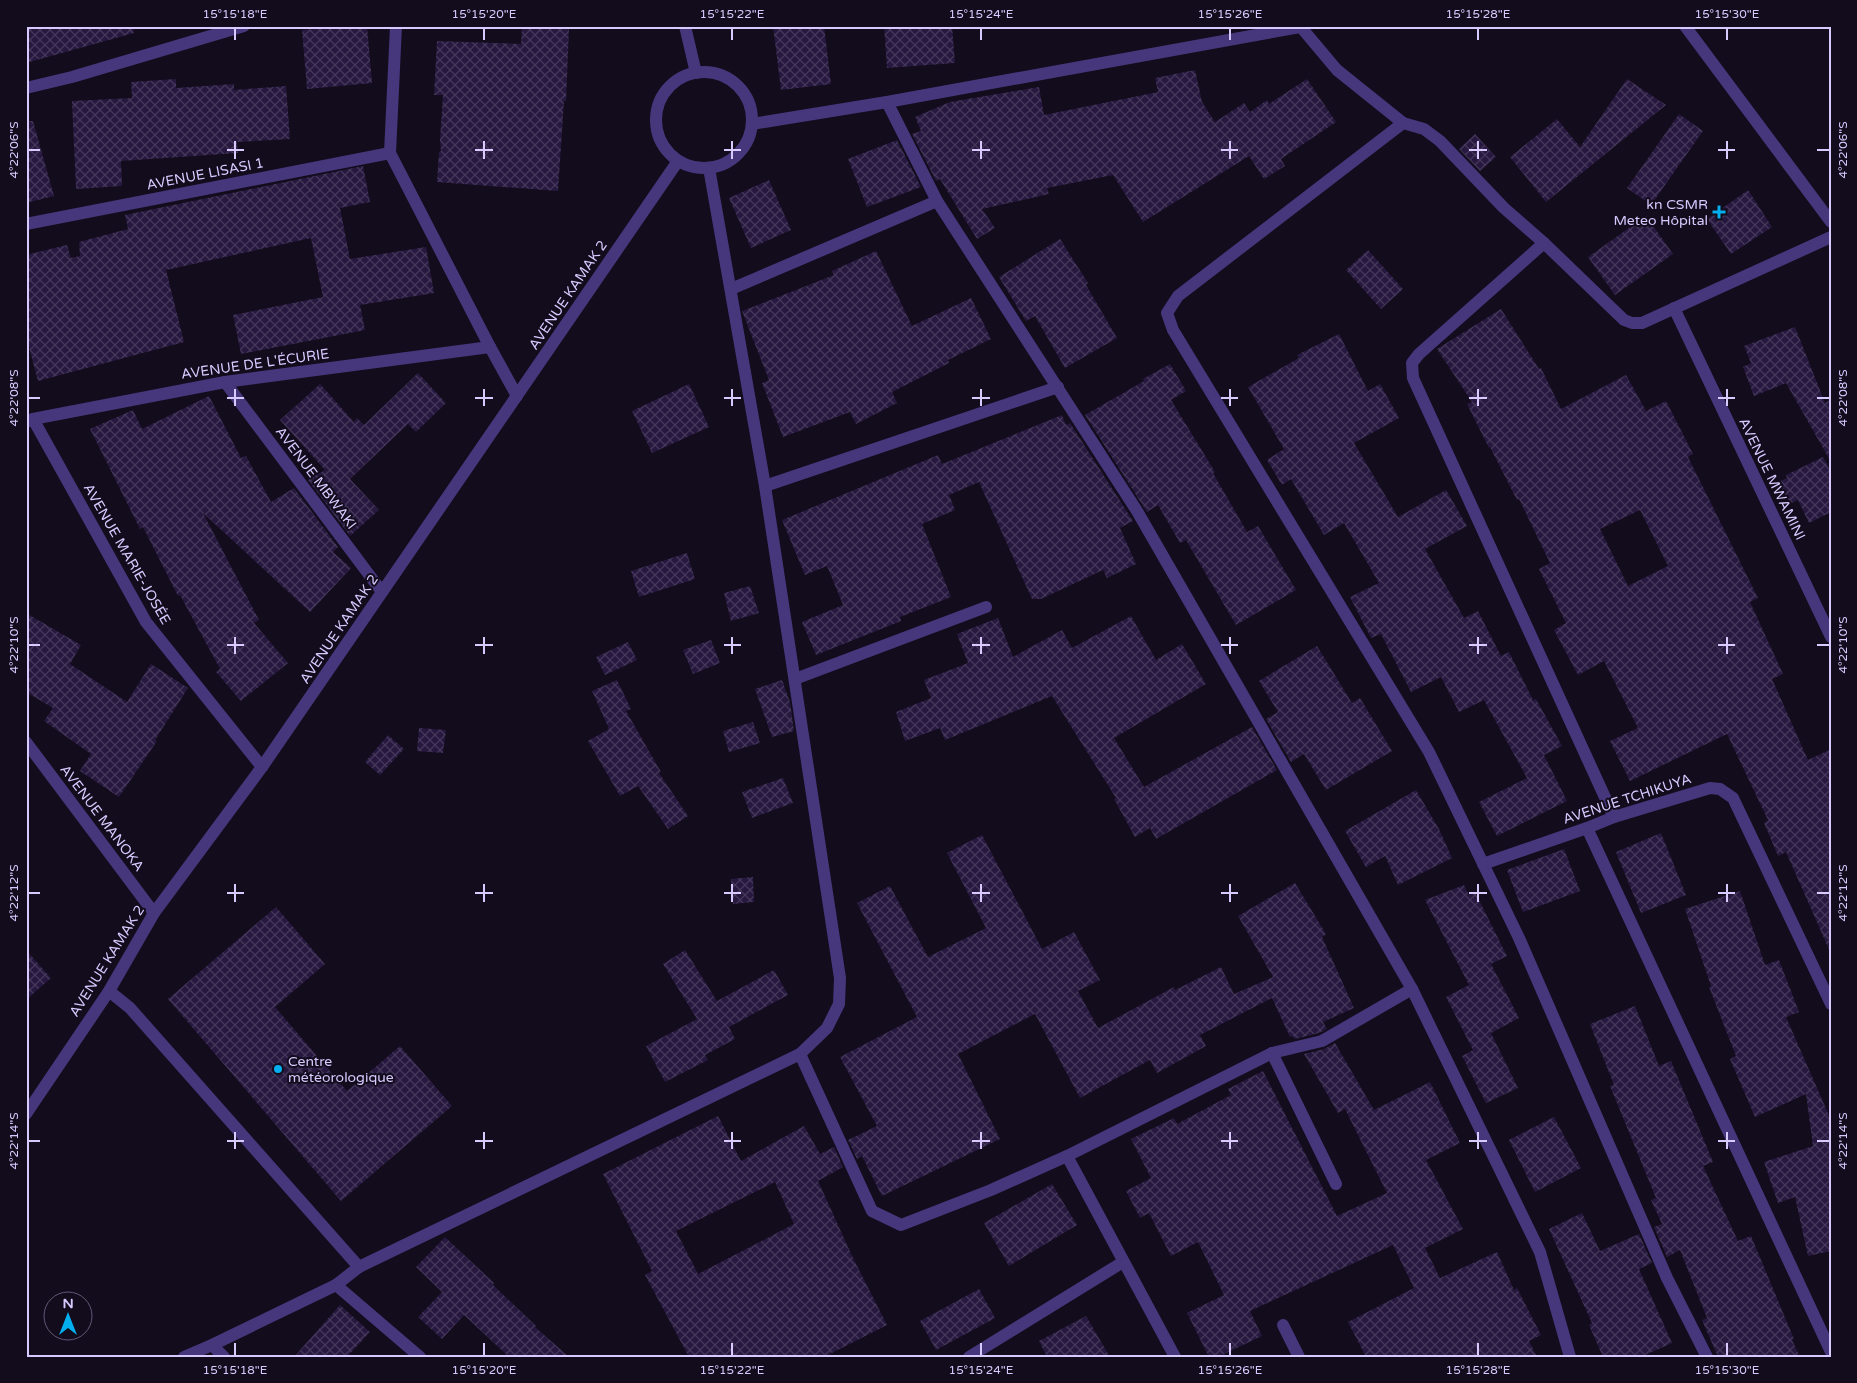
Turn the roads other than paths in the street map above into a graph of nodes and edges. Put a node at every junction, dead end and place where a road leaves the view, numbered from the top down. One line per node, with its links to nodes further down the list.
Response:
1 (244, 26): 7 (street)
2 (396, 26): 11 (street)
3 (685, 26): 6 (street)
4 (1686, 26): 15 (street)
5 (1300, 27): 8 (street); 9 (street)
6 (696, 73): 10 (street); 12 (street)
7 (26, 88)
8 (887, 102): 10 (street); 14 (street)
9 (1403, 123): 18 (street); 35 (street)
10 (752, 124): 13 (street)
11 (390, 154): 16 (street, AVENUE LISASI 1); 21 (street)
12 (678, 161): 13 (street); 24 (street, AVENUE KAMAK 2)
13 (709, 168): 19 (street)
14 (937, 201): 19 (street); 23 (street)
15 (1831, 222)
16 (26, 224)
17 (1831, 237): 20 (street)
18 (1544, 243): 20 (street); 33 (street)
19 (731, 289): 26 (street)
20 (1674, 308): 29 (street, AVENUE MWAMINI)
21 (490, 347): 22 (street, AVENUE DE L'ÉCURIE); 24 (street)
22 (224, 382): 25 (street, AVENUE DE L'ÉCURIE); 27 (street, AVENUE MBWAKI)
23 (1058, 388): 26 (street); 37 (street)
24 (517, 396): 27 (street, AVENUE KAMAK 2)
25 (30, 421): 32 (street, AVENUE MARIE-JOSÉE)
26 (765, 486): 30 (street)
27 (382, 592): 32 (street, AVENUE KAMAK 2)
28 (986, 607): 30 (street)
29 (1831, 637)
30 (795, 680): 41 (street)
31 (26, 742): 36 (street, AVENUE MANOKA)
32 (262, 767): 36 (street, AVENUE KAMAK 2)
33 (1614, 817): 34 (street, AVENUE TCHIKUYA); 39 (street, AVENUE TCHIKUYA)
34 (1587, 828): 35 (street, AVENUE TCHIKUYA); 50 (street)
35 (1483, 864): 58 (street)
36 (154, 913): 38 (street, AVENUE KAMAK 2)
37 (1412, 989): 40 (street); 57 (street)
38 (109, 991): 42 (street, AVENUE KAMAK 2); 46 (street)
39 (1831, 1004)
40 (1272, 1053): 43 (street); 44 (street)
41 (800, 1054): 43 (street); 46 (street)
42 (26, 1114)
43 (1067, 1156): 45 (street)
44 (1336, 1184)
45 (1124, 1262): 54 (street); 55 (street)
46 (359, 1267): 47 (street)
47 (336, 1285): 49 (street); 53 (street)
48 (1283, 1325): 56 (street)
49 (212, 1345): 51 (street); 52 (street)
50 (1831, 1352)
51 (184, 1357)
52 (224, 1357)
53 (420, 1357)
54 (969, 1357)
55 (1175, 1357)
56 (1299, 1357)
57 (1570, 1357)
58 (1707, 1357)

